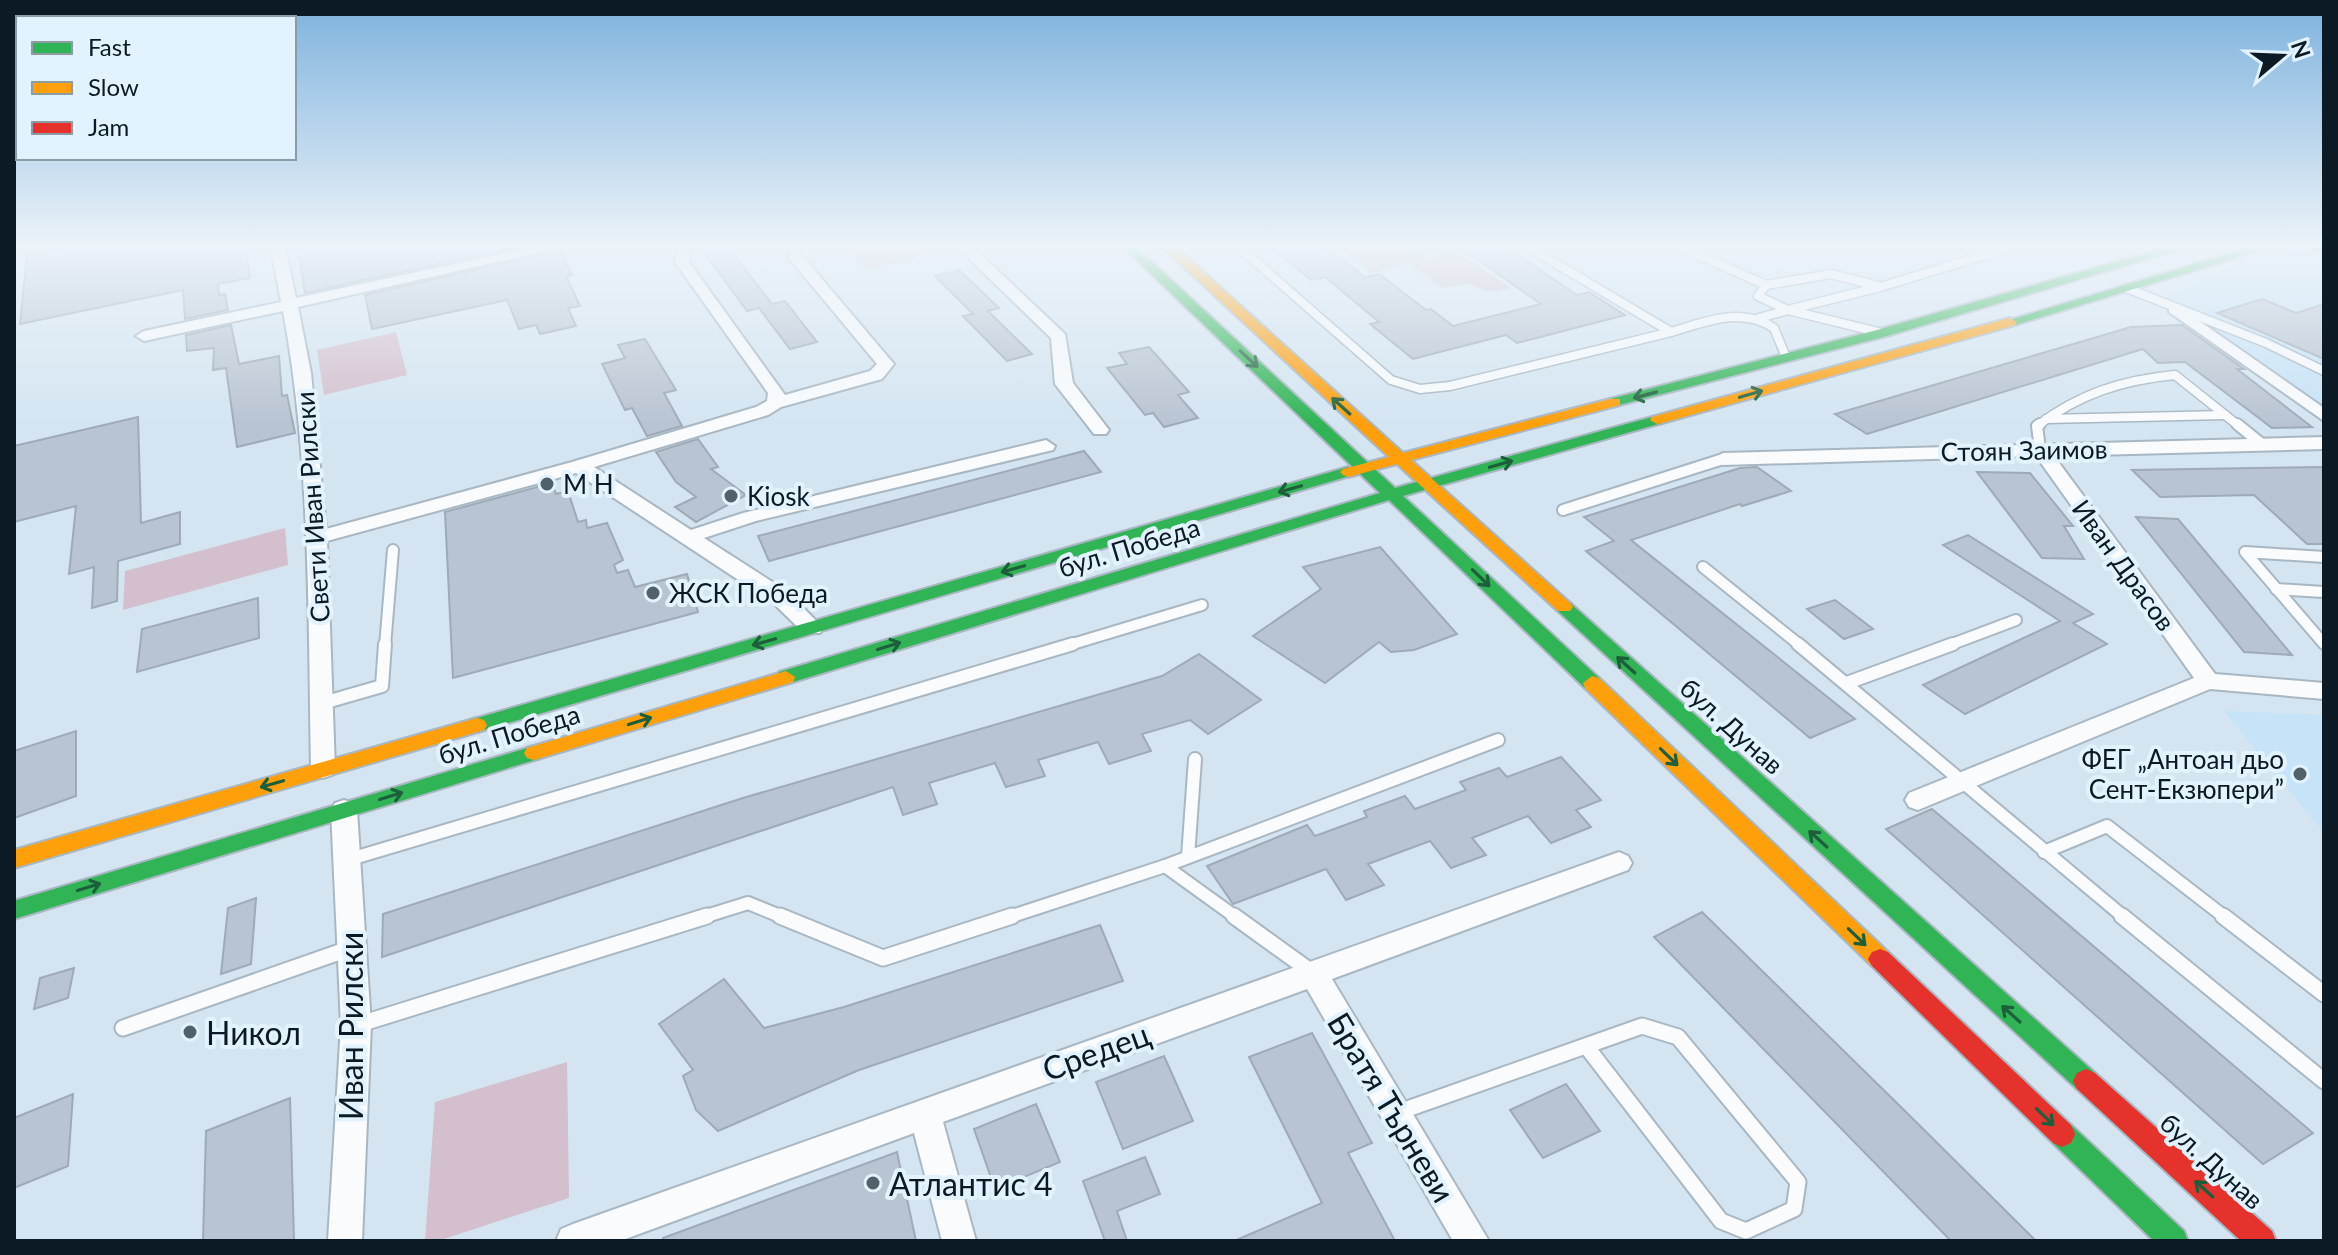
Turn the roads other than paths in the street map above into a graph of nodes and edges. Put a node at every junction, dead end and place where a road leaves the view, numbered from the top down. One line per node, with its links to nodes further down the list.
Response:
1 (289, 306): 40 (street, Свети Иван Рилски)
2 (286, 307): 20 (street)
3 (714, 307): 23 (street)
4 (838, 307): 23 (street)
5 (1027, 307): 27 (street)
6 (1193, 307): 35 (main road, one-way to 35)
7 (1233, 307): 32 (main road, бул. Дунав, one-way to 7)
8 (1307, 307): 18 (lane)
9 (1628, 307): 18 (lane)
10 (1781, 307): 16 (lane)
11 (1802, 307): 16 (lane)
12 (1974, 307): 19 (main road, бул. Победа)
13 (2066, 307): 36 (main road, бул. Победа, one-way to 13)
14 (2169, 307): 15 (lane)
15 (2175, 309): 22 (lane); 25 (street)
16 (1788, 310): 17 (lane); 19 (lane)
17 (1759, 318): 18 (lane); 21 (lane)
18 (1671, 332)
19 (1882, 333): 21 (main road, бул. Победа)
20 (144, 336)
21 (1786, 357): 32 (main road, бул. Победа, one-way to 32)
22 (2324, 371)
23 (775, 403): 34 (street)
24 (2226, 415): 26 (lane); 26 (lane); 29 (lane)
25 (2324, 416)
26 (2046, 419): 31 (lane)
27 (1100, 430)
28 (2324, 443): 29 (street, Стоян Заимов)
29 (2263, 445): 31 (street, Стоян Заимов)
30 (1046, 446): 39 (street)
31 (2040, 449): 33 (street, Стоян Заимов); 50 (street, Иван Драсов)
32 (1398, 459): 35 (main road, бул. Победа); 36 (main road, бул. Дунав)
33 (1723, 459): 38 (lane)
34 (579, 466): 39 (street); 40 (street)
35 (1365, 467): 37 (main road); 48 (main road, бул. Победа, one-way to 48)
36 (1426, 484): 37 (main road, бул. Победа); 81 (main road, бул. Дунав, one-way to 36)
37 (1393, 494): 59 (main road, бул. Победа, one-way to 37); 80 (main road, one-way to 80)
38 (1563, 510)
39 (688, 537): 48 (street)
40 (317, 538): 53 (street, Свети Иван Рилски)
41 (393, 550): 53 (lane)
42 (2324, 557): 44 (lane)
43 (1703, 567): 51 (lane)
44 (2276, 589): 45 (lane); 49 (lane)
45 (2324, 592)
46 (1202, 605): 63 (lane)
47 (2016, 620): 51 (lane)
48 (812, 628): 56 (main road, бул. Победа, one-way to 56)
49 (2324, 644)
50 (2208, 681): 52 (street); 57 (street)
51 (1847, 683): 57 (lane)
52 (2324, 691)
53 (323, 703): 56 (street, Свети Иван Рилски)
54 (1498, 740): 61 (lane)
55 (1195, 759): 61 (lane)
56 (323, 769): 62 (main road, бул. Победа, one-way to 62)
57 (1962, 780): 58 (street); 60 (lane)
58 (1918, 800)
59 (344, 810): 63 (street, Иван Рилски); 66 (main road, бул. Победа, one-way to 59)
60 (2044, 852): 69 (lane); 73 (lane)
61 (1188, 857): 65 (lane)
62 (14, 859)
63 (347, 860): 67 (street, Иван Рилски)
64 (1619, 863): 68 (street, Средец)
65 (1165, 866): 68 (lane); 70 (lane)
66 (14, 910)
67 (352, 948): 70 (street, Иван Рилски); 71 (lane)
68 (1313, 973): 74 (street, Средец); 75 (street, Братя Търневи)
69 (2324, 994)
70 (356, 1025): 76 (street, Иван Рилски)
71 (123, 1028)
72 (1586, 1046): 72 (lane); 75 (lane)
73 (2324, 1081)
74 (924, 1112): 77 (street, Средец); 78 (street)
75 (1396, 1113): 79 (street, Братя Търневи)
76 (345, 1241)
77 (573, 1241)
78 (959, 1241)
79 (1472, 1241)
80 (2174, 1241)
81 (2262, 1241)

